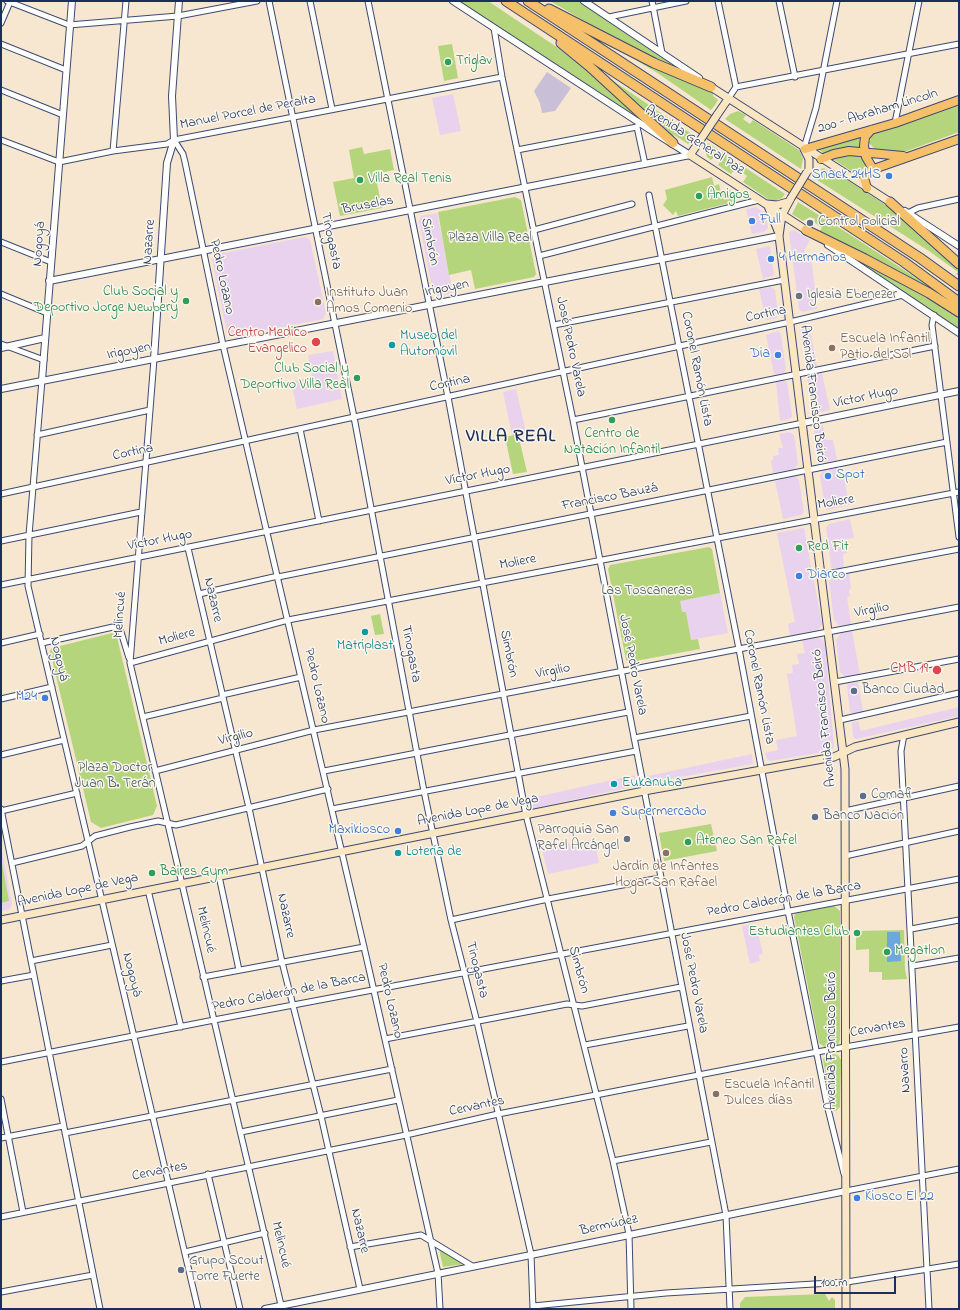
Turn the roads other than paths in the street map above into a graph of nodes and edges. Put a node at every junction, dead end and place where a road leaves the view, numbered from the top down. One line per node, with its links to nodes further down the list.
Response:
1 (8, 1): 24 (street); 25 (street)
2 (72, 1): 25 (street, Nogoyá)
3 (126, 1): 23 (street)
4 (179, 1): 21 (street, Nazarre)
5 (257, 1): 21 (street)
6 (268, 1): 43 (street, Tinogasta)
7 (310, 1): 41 (street)
8 (368, 1): 38 (street, Simbrón)
9 (453, 1): 26 (street, Avenida General Paz)
10 (507, 1): 50 (highway); 93 (highway, Avenida General Paz)
11 (528, 1): 89 (highway, Avenida General Paz)
12 (533, 1): 35 (highway)
13 (584, 1): 22 (street)
14 (652, 1): 20 (street)
15 (686, 1): 20 (street)
16 (718, 1): 36 (street)
17 (780, 1): 34 (street)
18 (838, 1): 32 (street)
19 (918, 1): 30 (street)
20 (654, 8): 22 (street); 29 (street)
21 (178, 16): 23 (street); 49 (street, Nazarre)
22 (609, 17): 29 (street)
23 (125, 21): 25 (street); 53 (street)
24 (1, 23)
25 (69, 25): 31 (street, Nogoyá)
26 (494, 28): 33 (street, José Pedro Varela); 45 (street, Avenida General Paz)
27 (1, 44): 31 (street)
28 (959, 44): 30 (street)
29 (662, 53): 35 (street)
30 (908, 54): 32 (street); 44 (street)
31 (66, 70): 42 (street, Nogoyá)
32 (824, 70): 34 (street); 51 (street)
33 (502, 77): 38 (street, Manuel Porcel de Peralta); 52 (street, José Pedro Varela)
34 (795, 77): 36 (street)
35 (712, 87): 39 (main road)
36 (736, 87): 39 (street)
37 (1, 90): 42 (street)
38 (387, 99): 41 (street, Manuel Porcel de Peralta); 70 (street, Simbrón)
39 (728, 99): 51 (main road); 55 (main road, bridge)
40 (959, 100): 44 (main road, 200 - Abraham Lincoln)
41 (332, 109): 43 (street, Manuel Porcel de Peralta)
42 (63, 115): 58 (street, Nogoyá)
43 (292, 118): 49 (street, Manuel Porcel de Peralta); 74 (street, Tinogasta)
44 (895, 123): 46 (main road, 200 - Abraham Lincoln)
45 (638, 125): 50 (street, Avenida General Paz); 52 (street); 59 (street)
46 (872, 129): 51 (main road, 200 - Abraham Lincoln); 54 (main road)
47 (959, 139): 56 (main road)
48 (1, 140): 58 (street)
49 (174, 140): 53 (street, Manuel Porcel de Peralta); 80 (street, Pedro Lozano); 82 (street, Nazarre)
50 (673, 143): 55 (street, Avenida General Paz)
51 (805, 149): 57 (main road); 61 (main road)
52 (517, 150): 62 (street, José Pedro Varela)
53 (114, 151): 58 (street, Manuel Porcel de Peralta)
54 (864, 152): 56 (main road); 57 (main road); 60 (main road)
55 (690, 154): 59 (street, Bruselas); 68 (main road, Avenida General Paz)
56 (906, 157): 60 (main road)
57 (821, 159): 61 (main road, Avenida Francisco Beiró); 63 (main road)
58 (59, 162): 84 (street, Nogoyá)
59 (645, 164): 62 (street, Bruselas)
60 (873, 169): 63 (main road)
61 (808, 171): 66 (main road, Avenida Francisco Beiró, bridge)
62 (525, 188): 70 (street, Bruselas); 75 (street, José Pedro Varela)
63 (867, 188): 67 (main road)
64 (649, 195): 73 (street, Coronel Ramón Lista)
65 (959, 199): 71 (street)
66 (789, 200): 68 (main road); 72 (main road, Avenida Francisco Beiró)
67 (890, 202): 71 (street); 85 (highway)
68 (764, 203): 72 (main road, Avenida General Paz); 73 (street); 77 (main road)
69 (632, 204): 75 (street)
70 (410, 210): 74 (street, Bruselas); 94 (street, Simbrón)
71 (908, 213): 79 (street)
72 (782, 215): 76 (main road, Avenida General Paz); 77 (main road, Avenida Francisco Beiró)
73 (656, 227): 81 (street); 83 (street, Coronel Ramón Lista)
74 (315, 229): 80 (street, Bruselas); 99 (street, Tinogasta)
75 (534, 230): 81 (street, José Pedro Varela)
76 (806, 230): 91 (street, Avenida General Paz); 95 (highway)
77 (779, 236): 83 (street, Irigoyen); 86 (main road, Avenida Francisco Beiró)
78 (1, 242): 84 (street)
79 (959, 246)
80 (204, 250): 82 (street, Bruselas); 104 (street, Pedro Lozano)
81 (539, 256): 88 (street, José Pedro Varela)
82 (162, 258): 87 (street, Bruselas); 109 (street, Nazarre)
83 (663, 259): 88 (street, Irigoyen); 92 (street, Coronel Ramón Lista)
84 (51, 262): 87 (street, Nogoyá)
85 (959, 264)
86 (784, 280): 92 (street); 98 (main road, Avenida Francisco Beiró)
87 (49, 281): 96 (street, Nogoyá)
88 (544, 282): 94 (street, Irigoyen); 100 (street, José Pedro Varela)
89 (959, 286)
90 (1, 294): 96 (street)
91 (903, 295): 97 (street, Avenida General Paz); 98 (street, Cortina)
92 (671, 302): 100 (street); 106 (street, Coronel Ramón Lista)
93 (959, 302)
94 (429, 305): 99 (street, Irigoyen); 118 (street, Simbrón)
95 (959, 312)
96 (47, 313): 102 (street, Nogoyá)
97 (934, 315): 101 (street, Avenida General Paz); 107 (street)
98 (790, 322): 106 (street, Cortina); 112 (main road, Avenida Francisco Beiró)
99 (335, 323): 104 (street, Irigoyen); 120 (street, Tinogasta)
100 (554, 325): 111 (street, José Pedro Varela)
101 (959, 333)
102 (46, 338): 105 (street); 110 (street, Nogoyá)
103 (1, 344): 105 (street)
104 (223, 345): 109 (street, Irigoyen); 125 (street, Pedro Lozano)
105 (8, 346): 108 (street); 110 (street)
106 (679, 346): 111 (street, Cortina); 117 (street, Coronel Ramón Lista)
107 (935, 346): 112 (street); 116 (street)
108 (1, 348)
109 (154, 359): 113 (street, Irigoyen); 119 (street, Nazarre)
110 (44, 360): 113 (street, Nogoyá)
111 (563, 372): 118 (street, Cortina); 121 (street, José Pedro Varela)
112 (797, 374): 117 (street); 122 (main road, Avenida Francisco Beiró)
113 (42, 380): 114 (street, Irigoyen); 124 (street, Nogoyá)
114 (1, 388)
115 (959, 391): 116 (street, Víctor Hugo)
116 (941, 394): 122 (street, Víctor Hugo); 126 (street)
117 (688, 396): 121 (street); 127 (street, Coronel Ramón Lista)
118 (448, 397): 120 (street, Cortina); 133 (street, Simbrón)
119 (150, 410): 124 (street); 128 (street, Nazarre)
120 (354, 417): 123 (street, Cortina); 136 (street, Tinogasta)
121 (573, 420): 129 (street, José Pedro Varela)
122 (803, 423): 127 (street, Víctor Hugo); 130 (main road, Avenida Francisco Beiró)
123 (300, 429): 125 (street, Cortina); 140 (street)
124 (37, 434): 131 (street, Nogoyá)
125 (245, 440): 128 (street, Cortina); 141 (street, Pedro Lozano)
126 (947, 442): 130 (street, Francisco Bauzá); 134 (street)
127 (699, 444): 129 (street, Víctor Hugo); 132 (street, Coronel Ramón Lista)
128 (145, 462): 131 (street, Cortina); 137 (street, Nazarre)
129 (581, 468): 133 (street, Víctor Hugo); 138 (street, José Pedro Varela)
130 (808, 469): 132 (street, Francisco Bauzá); 139 (main road, Avenida Francisco Beiró)
131 (33, 487): 135 (street, Cortina); 142 (street, Nogoyá)
132 (708, 490): 138 (street, Francisco Bauzá); 145 (street, Coronel Ramón Lista)
133 (466, 491): 136 (street, Víctor Hugo); 144 (street, Simbrón)
134 (956, 492): 139 (street, Moliere); 143 (street)
135 (1, 494)
136 (372, 510): 140 (street, Víctor Hugo); 149 (street, Tinogasta)
137 (141, 512): 142 (street); 150 (street, Nazarre)
138 (590, 514): 144 (street, Francisco Bauzá); 151 (street, José Pedro Varela)
139 (815, 519): 145 (street, Moliere); 152 (main road, Avenida Francisco Beiró)
140 (319, 521): 141 (street, Víctor Hugo)
141 (268, 531): 147 (street, Víctor Hugo); 153 (street, Pedro Lozano)
142 (29, 535): 146 (street); 154 (street, Nogoyá)
143 (959, 537)
144 (475, 538): 149 (street, Francisco Bauzá); 155 (street, Simbrón)
145 (717, 538): 151 (street, Moliere); 166 (street, Coronel Ramón Lista)
146 (1, 541)
147 (188, 548): 150 (street, Víctor Hugo); 157 (street, Nazarre)
148 (959, 549): 152 (street)
149 (380, 557): 153 (street, Francisco Bauzá); 158 (street, Tinogasta)
150 (138, 558): 154 (street, Víctor Hugo); 168 (street, Melincué)
151 (599, 560): 155 (street, Moliere); 169 (street, José Pedro Varela)
152 (822, 575): 161 (main road, Avenida Francisco Beiró)
153 (278, 576): 157 (street, Francisco Bauzá); 160 (street, Pedro Lozano)
154 (27, 580): 156 (street, Víctor Hugo); 162 (street, Nogoyá)
155 (482, 582): 158 (street, Moliere); 174 (street, Simbrón)
156 (1, 585)
157 (199, 594): 163 (street, Nazarre)
158 (388, 601): 160 (street, Moliere); 177 (street, Tinogasta)
159 (959, 607): 161 (street, Virgilio)
160 (288, 620): 163 (street, Moliere); 170 (street, Pedro Lozano)
161 (829, 632): 166 (street, Virgilio); 171 (main road, Avenida Francisco Beiró)
162 (40, 634): 164 (street); 165 (street, Nogoyá)
163 (210, 642): 168 (street, Moliere); 175 (street, Nazarre)
164 (1, 643)
165 (42, 643): 168 (street); 172 (street, Nogoyá)
166 (739, 649): 169 (street, Virgilio); 179 (street, Coronel Ramón Lista)
167 (959, 659): 171 (street)
168 (130, 663): 180 (street, Melincué)
169 (621, 672): 174 (street, Virgilio); 178 (street, José Pedro Varela)
170 (301, 677): 175 (street); 183 (street, Pedro Lozano)
171 (835, 682): 181 (main road, Avenida Francisco Beiró)
172 (52, 687): 176 (street); 187 (street, Nogoyá)
173 (959, 693): 181 (street)
174 (504, 694): 177 (street, Virgilio); 184 (street, Simbrón)
175 (223, 697): 180 (street); 188 (street, Nazarre)
176 (1, 699)
177 (409, 712): 183 (street, Virgilio); 190 (street, Tinogasta)
178 (628, 712): 184 (street); 186 (street, José Pedro Varela)
179 (751, 716): 186 (street); 193 (street, Coronel Ramón Lista)
180 (143, 717): 194 (street, Melincué)
181 (840, 720): 191 (main road, Avenida Francisco Beiró)
182 (959, 722): 185 (main road, Avenida Lope de Vega)
183 (314, 730): 188 (street, Virgilio); 195 (street, Pedro Lozano)
184 (511, 734): 190 (street); 196 (street, Simbrón)
185 (904, 735): 191 (main road, Avenida Lope de Vega); 202 (street, Navarro)
186 (634, 738): 189 (street, José Pedro Varela)
187 (64, 740): 192 (street); 201 (street, Nogoyá)
188 (235, 750): 194 (street, Virgilio); 203 (street, Nazarre)
189 (636, 751): 196 (street); 200 (street, José Pedro Varela)
190 (417, 752): 195 (street); 199 (street, Tinogasta)
191 (844, 752): 193 (main road, Avenida Lope de Vega); 206 (main road, Avenida Francisco Beiró)
192 (1, 755)
193 (762, 770): 200 (main road, Avenida Lope de Vega); 226 (street, Coronel Ramón Lista)
194 (155, 771): 208 (street, Melincué)
195 (324, 771): 198 (street, Pedro Lozano)
196 (518, 773): 199 (street); 207 (street, Simbrón)
197 (959, 786): 202 (street)
198 (328, 790): 203 (street); 204 (street, Pedro Lozano)
199 (424, 791): 204 (street); 210 (street, Tinogasta)
200 (644, 791): 207 (main road, Avenida Lope de Vega); 218 (street, José Pedro Varela)
201 (77, 793): 205 (street); 211 (street, Nogoyá)
202 (904, 799): 206 (street); 212 (street, Navarro)
203 (249, 808): 208 (street); 216 (street, Nazarre)
204 (332, 809): 213 (street, Pedro Lozano)
205 (1, 810): 215 (street)
206 (845, 811): 214 (main road, Avenida Francisco Beiró)
207 (526, 815): 210 (main road, Avenida Lope de Vega); 224 (street, Simbrón)
208 (167, 823): 211 (street); 220 (street, Melincué)
209 (959, 831): 212 (street)
210 (433, 834): 213 (main road, Avenida Lope de Vega); 229 (street, Tinogasta)
211 (89, 841): 215 (street); 223 (street, Nogoyá)
212 (906, 842): 214 (street); 221 (street, Navarro)
213 (342, 851): 216 (main road, Avenida Lope de Vega); 234 (street, Pedro Lozano)
214 (845, 856): 225 (main road, Avenida Francisco Beiró)
215 (12, 863): 227 (street)
216 (262, 867): 217 (main road, Avenida Lope de Vega); 238 (street, Nazarre)
217 (219, 876): 220 (main road, Avenida Lope de Vega); 240 (street)
218 (660, 878): 224 (street); 232 (street, José Pedro Varela)
219 (959, 879): 221 (street, Pedro Calderón de la Barca)
220 (182, 883): 222 (main road, Avenida Lope de Vega); 243 (street, Melincué)
221 (908, 889): 225 (street, Pedro Calderón de la Barca); 231 (street, Navarro)
222 (148, 890): 223 (main road, Avenida Lope de Vega); 252 (street)
223 (102, 899): 227 (main road, Avenida Lope de Vega); 233 (street, Nogoyá)
224 (548, 899): 229 (street); 235 (street, Simbrón)
225 (845, 901): 226 (street, Pedro Calderón de la Barca); 258 (main road, Avenida Francisco Beiró)
226 (788, 911): 232 (street, Pedro Calderón de la Barca); 260 (street, Coronel Ramón Lista)
227 (21, 916): 228 (main road, Avenida Lope de Vega); 237 (street)
228 (1, 920)
229 (451, 920): 241 (street, Tinogasta)
230 (959, 920): 231 (street)
231 (911, 929): 239 (street, Navarro)
232 (671, 932): 235 (street, Pedro Calderón de la Barca); 245 (street, José Pedro Varela)
233 (112, 945): 237 (street); 255 (street, Nogoyá)
234 (364, 946): 238 (street); 246 (street, Pedro Lozano)
235 (561, 954): 241 (street, Pedro Calderón de la Barca); 247 (street, Simbrón)
236 (959, 958): 239 (street)
237 (31, 961): 242 (street)
238 (282, 962): 240 (street); 248 (street, Nazarre)
239 (913, 966): 254 (street, Navarro)
240 (239, 970): 243 (street)
241 (464, 973): 246 (street, Pedro Calderón de la Barca); 250 (street, Tinogasta)
242 (34, 975): 244 (street); 259 (street)
243 (203, 977): 249 (street, Melincué)
244 (1, 981)
245 (681, 987): 247 (street); 251 (street, José Pedro Varela)
246 (373, 990): 248 (street, Pedro Calderón de la Barca); 256 (street, Pedro Lozano)
247 (574, 1005): 250 (street); 257 (street, Simbrón)
248 (293, 1006): 249 (street, Pedro Calderón de la Barca); 264 (street, Nazarre)
249 (214, 1020): 252 (street, Pedro Calderón de la Barca); 267 (street, Melincué)
250 (477, 1022): 256 (street); 269 (street, Tinogasta)
251 (688, 1026): 257 (street); 263 (street, José Pedro Varela)
252 (181, 1027): 255 (street, Pedro Calderón de la Barca)
253 (959, 1027): 254 (street, Cervantes)
254 (917, 1035): 258 (street, Cervantes); 284 (street, Navarro)
255 (134, 1036): 259 (street, Pedro Calderón de la Barca); 271 (street, Nogoyá)
256 (385, 1038): 262 (street, Pedro Lozano)
257 (585, 1045): 265 (street, Simbrón)
258 (846, 1047): 260 (street, Cervantes); 286 (main road, Avenida Francisco Beiró)
259 (49, 1052): 261 (street, Pedro Calderón de la Barca); 272 (street)
260 (817, 1052): 263 (street, Cervantes); 286 (street, Coronel Ramón Lista)
261 (1, 1062)
262 (392, 1069): 264 (street); 268 (street, Pedro Lozano)
263 (699, 1076): 265 (street, Cervantes); 278 (street, José Pedro Varela)
264 (313, 1085): 267 (street); 270 (street, Nazarre)
265 (596, 1096): 269 (street, Cervantes); 280 (street, Simbrón)
266 (1, 1099): 276 (street)
267 (234, 1100): 271 (street); 273 (street, Melincué)
268 (398, 1100): 270 (street); 275 (street, Pedro Lozano)
269 (498, 1114): 275 (street, Cervantes); 298 (street, Tinogasta)
270 (321, 1116): 273 (street); 279 (street, Nazarre)
271 (153, 1117): 274 (street); 285 (street, Nogoyá)
272 (63, 1126): 274 (street); 276 (street)
273 (241, 1132): 281 (street, Melincué)
274 (65, 1134): 288 (street)
275 (406, 1135): 279 (street, Cervantes); 294 (street, Pedro Lozano)
276 (9, 1137): 277 (street); 289 (street)
277 (1, 1138)
278 (711, 1142): 280 (street); 290 (street, José Pedro Varela)
279 (328, 1151): 281 (street, Cervantes); 296 (street, Nazarre)
280 (613, 1161): 293 (street, Simbrón)
281 (249, 1166): 283 (street, Cervantes); 292 (street, Melincué)
282 (959, 1169): 284 (street, Bermúdez)
283 (208, 1174): 285 (street, Cervantes); 295 (street)
284 (924, 1176): 287 (street, Bermúdez); 301 (street, Navarro)
285 (168, 1182): 288 (street, Cervantes); 297 (street, Nogoyá)
286 (846, 1182): 287 (main road, Avenida Francisco Beiró)
287 (846, 1191): 290 (street, Bermúdez); 304 (main road, Avenida Francisco Beiró)
288 (78, 1201): 289 (street, Cervantes); 303 (street)
289 (23, 1212): 291 (street, Cervantes)
290 (726, 1215): 293 (street, Bermúdez); 306 (street, José Pedro Varela)
291 (1, 1217)
292 (265, 1233): 295 (street); 309 (street, Melincué)
293 (629, 1234): 298 (street, Bermúdez); 308 (street, Simbrón)
294 (430, 1239): 296 (street); 300 (street); 302 (street, Pedro Lozano)
295 (224, 1242): 297 (street); 313 (street)
296 (350, 1246): 305 (street, Nazarre)
297 (185, 1252): 312 (street, Nogoyá)
298 (531, 1254): 300 (street, Bermúdez); 310 (street, Tinogasta)
299 (959, 1264): 301 (street)
300 (472, 1266): 302 (street, Bermúdez)
301 (927, 1269): 304 (street); 319 (street, Navarro)
302 (438, 1273): 305 (street, Bermúdez); 315 (street, Pedro Lozano)
303 (93, 1275): 307 (street); 311 (street)
304 (847, 1282): 306 (street); 318 (main road, Avenida Francisco Beiró)
305 (360, 1289): 309 (street, Bermúdez)
306 (730, 1290): 308 (street); 317 (street, José Pedro Varela)
307 (1, 1292)
308 (631, 1297): 310 (street); 316 (street, Simbrón)
309 (281, 1306): 314 (street, Bermúdez)
310 (533, 1308)
311 (100, 1309)
312 (198, 1309)
313 (240, 1309)
314 (265, 1309)
315 (440, 1309)
316 (631, 1309)
317 (730, 1309)
318 (846, 1309)
319 (929, 1309)

